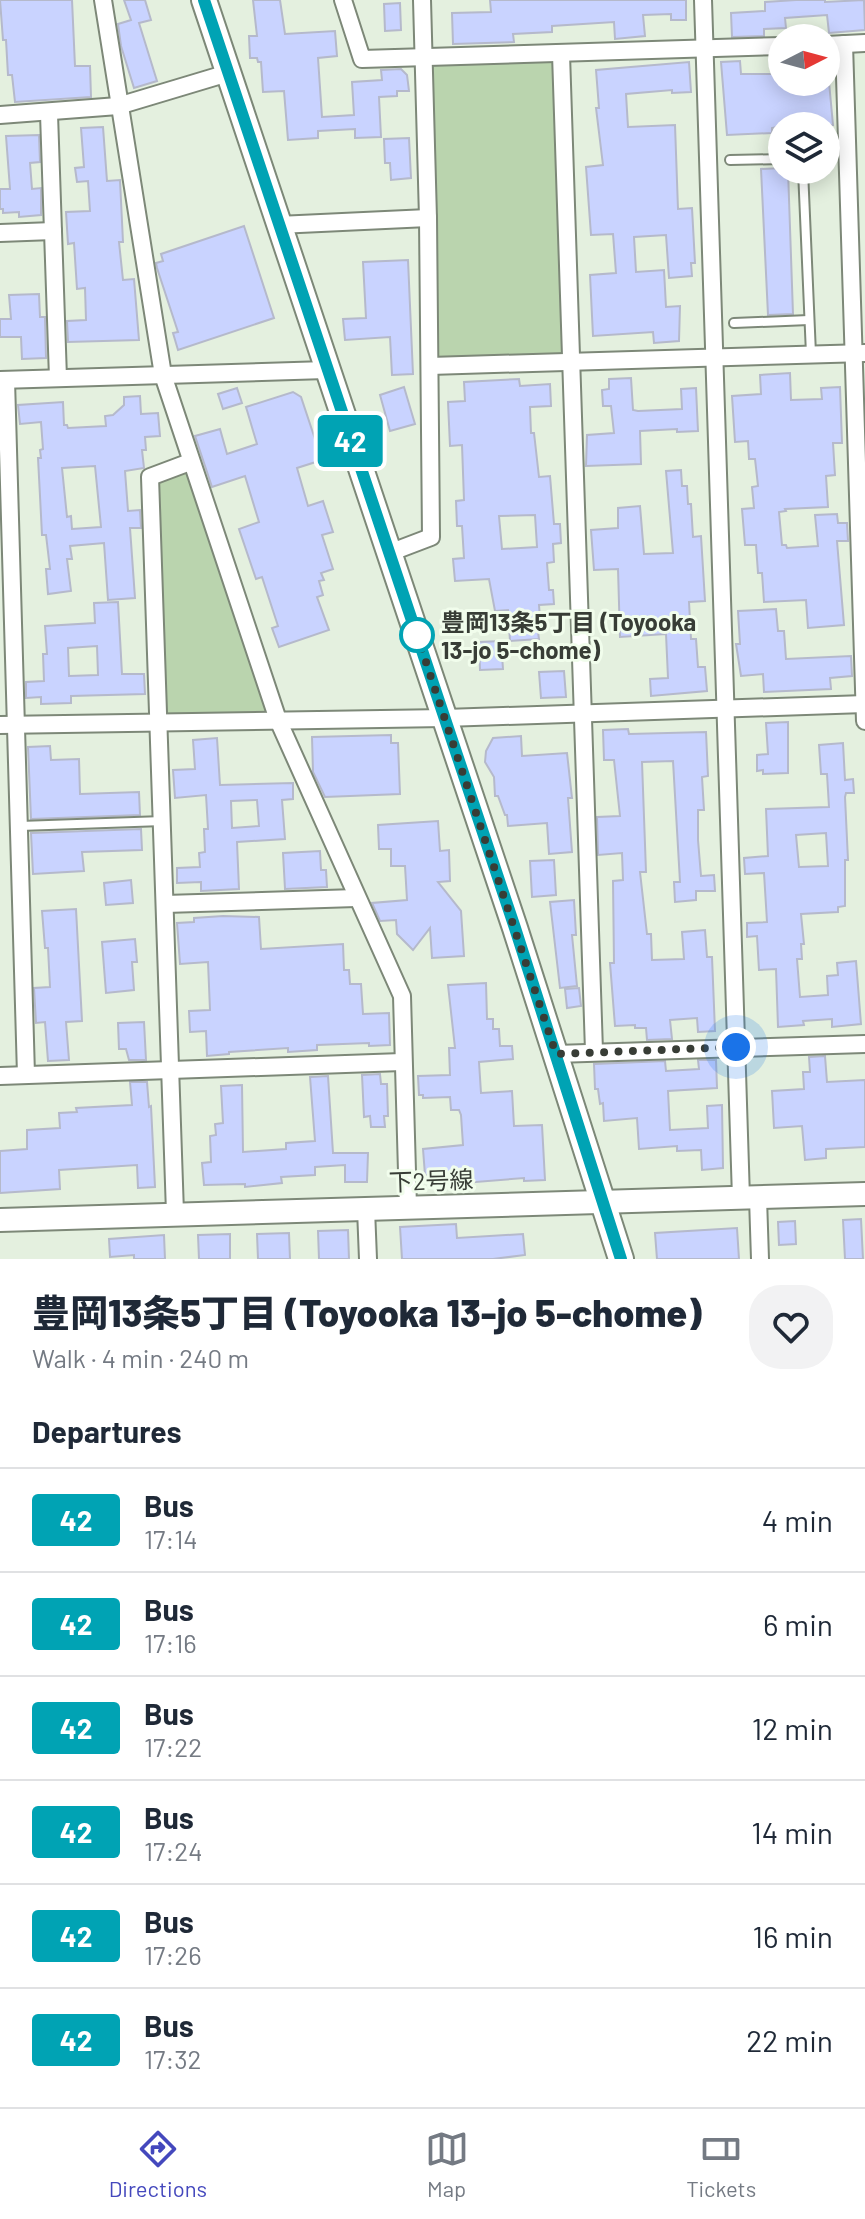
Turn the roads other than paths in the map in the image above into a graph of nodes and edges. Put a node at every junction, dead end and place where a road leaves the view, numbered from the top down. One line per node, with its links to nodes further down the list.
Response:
1 (103, 0): 14 (street)
2 (204, 0): 13 (main road)
3 (343, 0): 12 (street)
4 (422, 0): 12 (street)
5 (703, 0): 10 (street)
6 (865, 43): 8 (street)
7 (840, 44): 8 (street)
8 (844, 44): 26 (street)
9 (768, 47): 10 (street)
10 (704, 50): 11 (street); 28 (street)
11 (561, 54): 12 (street); 29 (street)
12 (423, 58): 20 (street)
13 (228, 73): 14 (street); 21 (main road)
14 (118, 106): 15 (street); 32 (street)
15 (49, 114): 16 (street); 22 (street)
16 (0, 115)
17 (768, 159): 18 (lane)
18 (730, 160)
19 (804, 184): 24 (lane)
20 (428, 218): 21 (street); 30 (street)
21 (278, 225): 31 (main road)
22 (53, 231): 23 (street); 33 (street)
23 (0, 233)
24 (809, 320): 25 (lane); 27 (lane)
25 (734, 323)
26 (859, 353): 27 (street); 38 (street)
27 (811, 354): 28 (street)
28 (714, 357): 29 (street); 39 (street)
29 (572, 362): 30 (street); 40 (street)
30 (430, 366): 37 (street)
31 (326, 370): 32 (street); 37 (main road)
32 (163, 375): 33 (street); 36 (street)
33 (58, 378): 34 (street)
34 (3, 380): 35 (street)
35 (4, 456): 45 (street)
36 (190, 462): 42 (street); 44 (street)
37 (389, 553): 41 (main road)
38 (865, 704): 39 (street); 43 (street)
39 (724, 710): 40 (street); 51 (street)
40 (583, 714): 41 (street); 52 (street)
41 (445, 718): 42 (street); 53 (main road)
42 (278, 720): 44 (street); 48 (street)
43 (865, 721)
44 (160, 722): 45 (street); 46 (street)
45 (8, 725): 47 (street)
46 (163, 821): 47 (lane); 49 (street)
47 (20, 826): 56 (street)
48 (356, 898): 49 (street); 54 (street)
49 (165, 904): 55 (street)
50 (865, 1044): 51 (street)
51 (736, 1047): 52 (street); 59 (street)
52 (594, 1051): 53 (street)
53 (556, 1054): 60 (main road)
54 (402, 1062): 55 (street); 61 (street)
55 (169, 1068): 56 (street); 63 (street)
56 (26, 1075): 57 (street)
57 (0, 1076)
58 (865, 1194): 59 (street, 下2号線)
59 (750, 1198): 60 (street, 下2号線); 67 (street)
60 (601, 1202): 61 (street, 下2号線); 66 (main road)
61 (408, 1207): 62 (street, 下2号線)
62 (366, 1209): 63 (street, 下2号線); 65 (street)
63 (175, 1213): 64 (street, 下2号線)
64 (0, 1220)
65 (368, 1259)
66 (621, 1259)
67 (760, 1259)

